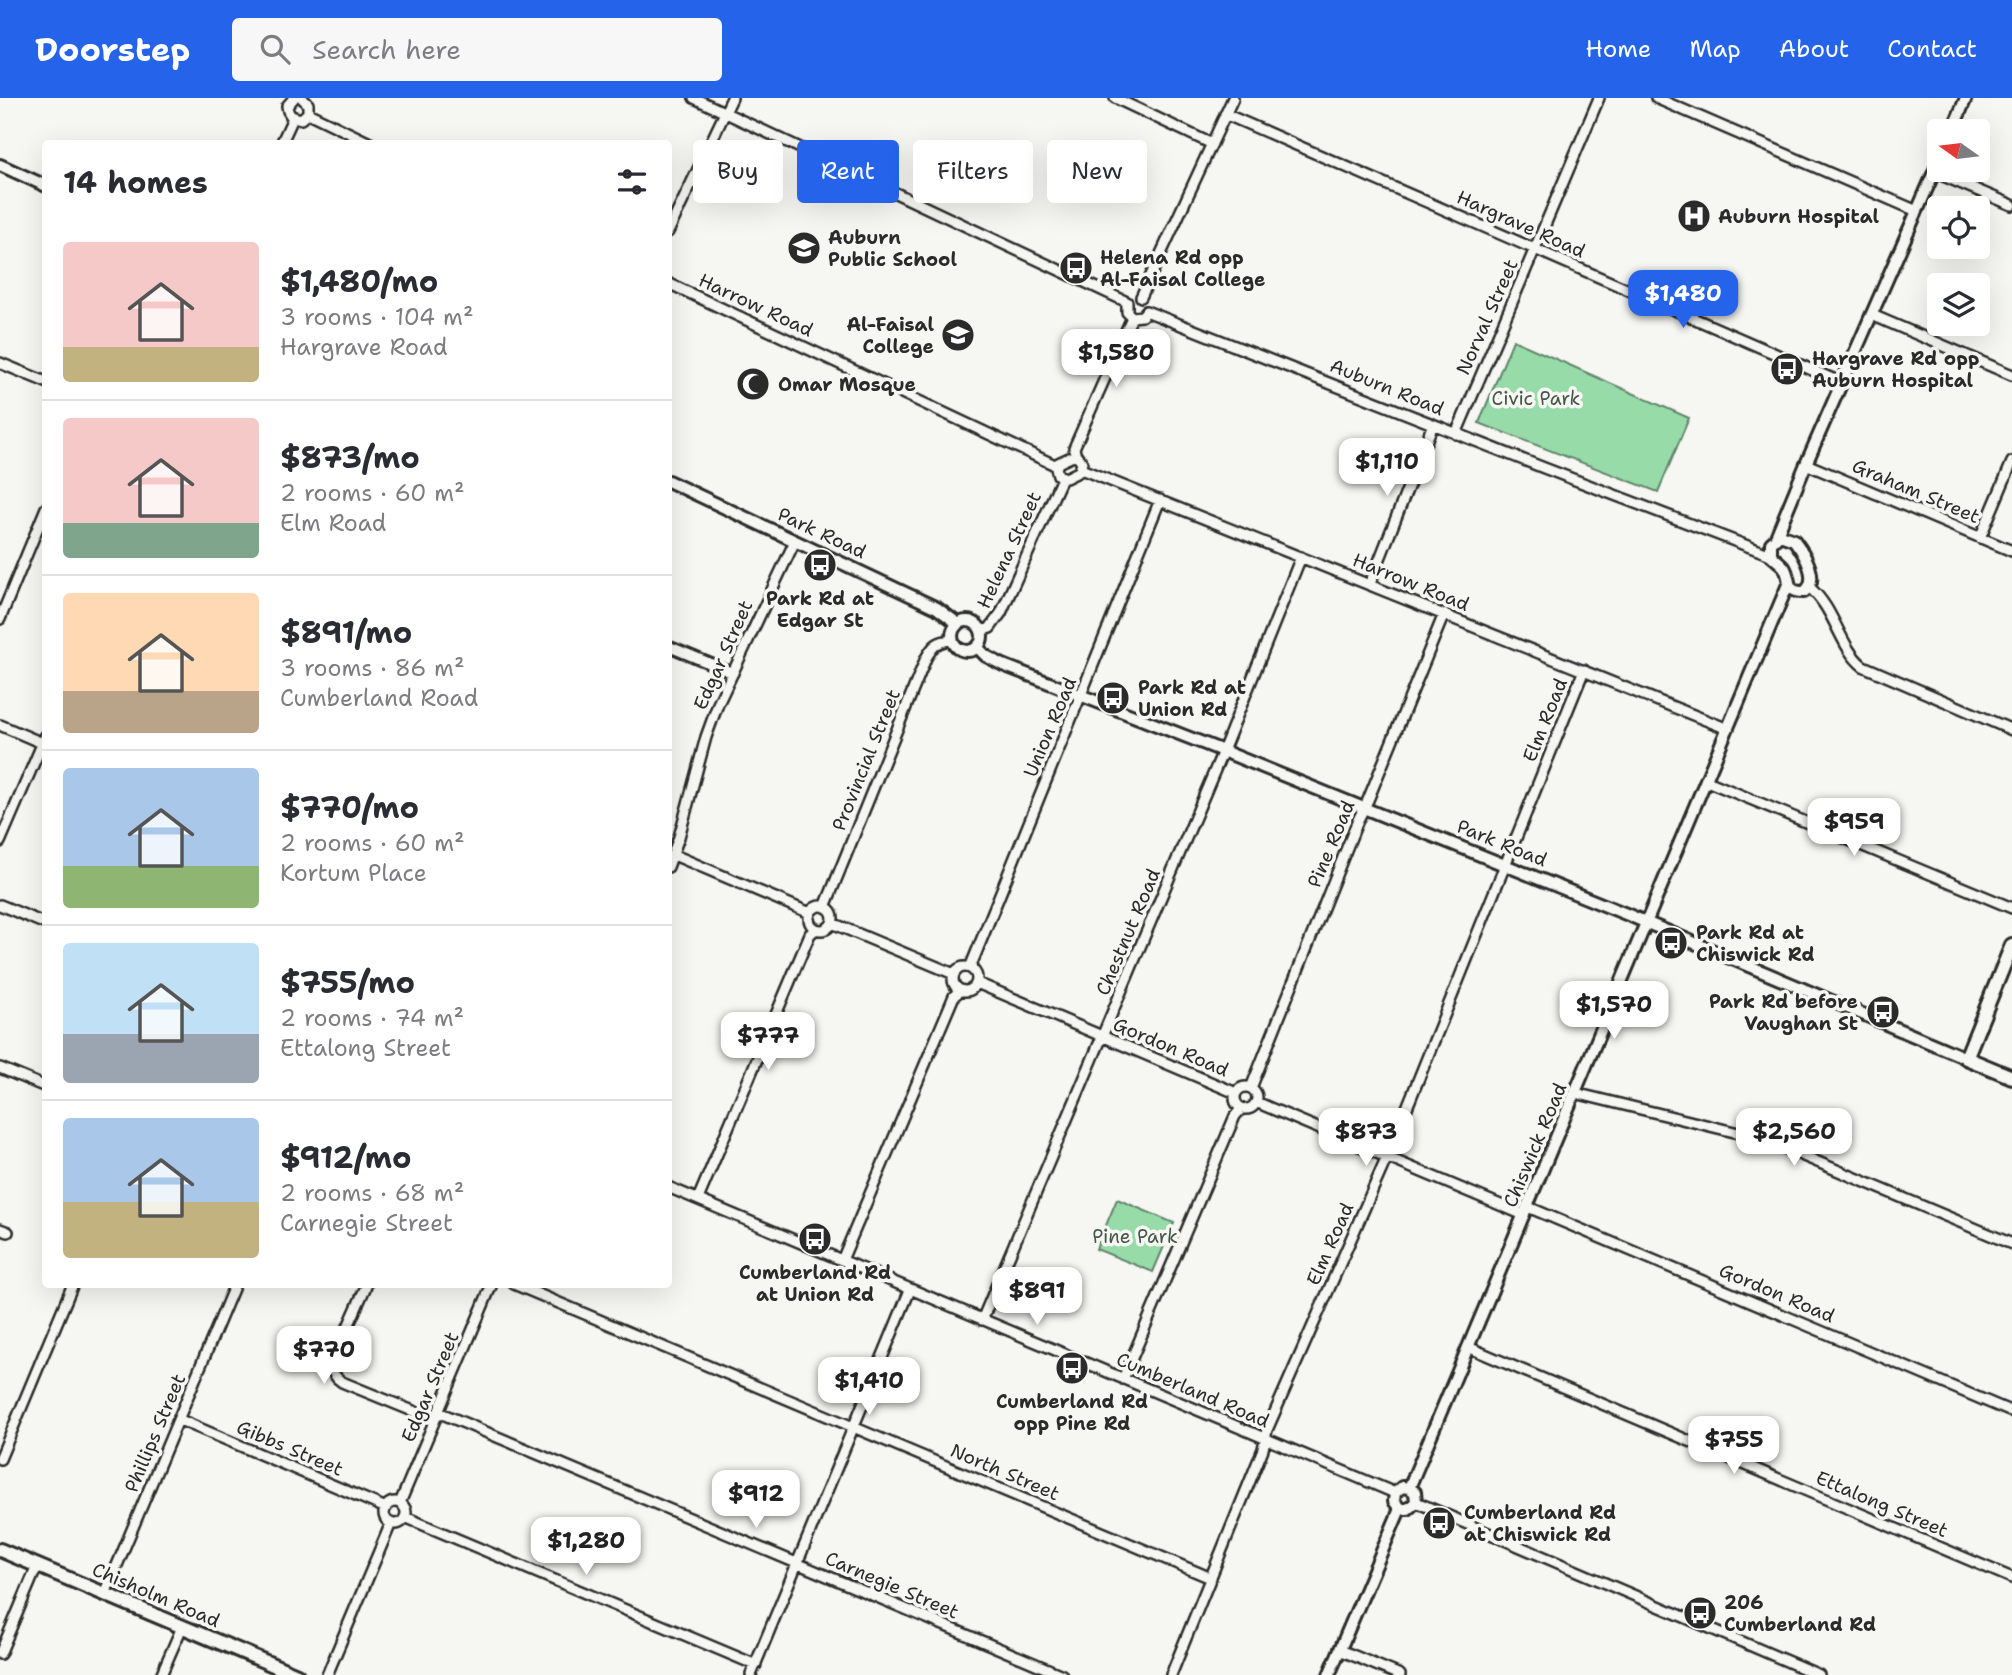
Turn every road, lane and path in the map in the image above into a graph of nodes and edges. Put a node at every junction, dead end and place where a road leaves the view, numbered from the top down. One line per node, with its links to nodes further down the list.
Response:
1 (278, 98): 10 (street)
2 (302, 98): 12 (street)
3 (694, 98): 11 (street)
4 (732, 98): 11 (street)
5 (1115, 98): 18 (street)
6 (1233, 98): 13 (street)
7 (1599, 98): 26 (street, Norval Street)
8 (1656, 98): 24 (street)
9 (1966, 98): 15 (street)
10 (291, 101): 14 (street)
11 (725, 112): 25 (street); 29 (street)
12 (308, 113): 14 (street); 17 (street)
13 (1225, 114): 18 (street); 26 (street, Hargrave Road)
14 (293, 118): 16 (street)
15 (1957, 119)
16 (283, 140)
17 (364, 140)
18 (1212, 144): 28 (street)
19 (0, 165): 22 (street)
20 (1930, 182): 24 (street)
21 (1968, 182): 23 (street)
22 (42, 184)
23 (2012, 205)
24 (1917, 212): 31 (street)
25 (672, 224)
26 (1536, 249): 36 (street, Hargrave Road); 38 (street, Norval Street)
27 (672, 285): 42 (street, Harrow Road)
28 (1141, 297): 29 (street); 30 (street)
29 (1127, 302): 32 (street)
30 (1146, 311): 32 (street); 37 (street, Auburn Road)
31 (1872, 315): 34 (street); 36 (street)
32 (1132, 317): 39 (street)
33 (0, 363): 35 (street)
34 (2012, 375)
35 (42, 380)
36 (1842, 383): 41 (street)
37 (1433, 424): 38 (street, Auburn Road); 55 (street)
38 (1456, 434): 52 (street, Auburn Road)
39 (1076, 457): 42 (street); 43 (street)
40 (2012, 462): 49 (street)
41 (1806, 464): 48 (street); 49 (street, Graham Street)
42 (1057, 466): 44 (street)
43 (1081, 469): 44 (street); 46 (street, Harrow Road)
44 (1062, 478): 60 (street, Helena Street)
45 (672, 483): 50 (street, Park Road)
46 (1160, 500): 53 (street, Harrow Road); 66 (street, Union Road)
47 (42, 518): 58 (street)
48 (1776, 537): 52 (street); 56 (street)
49 (1980, 538): 51 (street, Graham Street)
50 (794, 541): 59 (street, Park Road); 65 (street, Edgar Street)
51 (2012, 551)
52 (1771, 555): 54 (street)
53 (1301, 557): 55 (street, Harrow Road); 72 (street, Chestnut Road)
54 (1789, 582): 56 (street); 68 (street, Chiswick Road)
55 (1370, 584): 57 (street, Harrow Road)
56 (1810, 588): 69 (street)
57 (1444, 614): 64 (street, Harrow Road); 74 (street, Pine Road)
58 (0, 619)
59 (957, 624): 60 (street); 61 (street)
60 (981, 631): 62 (street)
61 (952, 640): 62 (street); 80 (street, Provincial Street)
62 (977, 647): 66 (street, Park Road)
63 (672, 648): 65 (street)
64 (1584, 670): 68 (street, Harrow Road); 78 (street, Elm Road)
65 (733, 673): 76 (street, Edgar Street)
66 (1082, 695): 72 (street, Park Road); 88 (street, Union Road)
67 (0, 725): 70 (street)
68 (1728, 729): 73 (street, Chiswick Road)
69 (2012, 730)
70 (42, 738)
71 (42, 744): 75 (street)
72 (1223, 751): 74 (street, Park Road); 92 (street, Chestnut Road)
73 (1707, 780): 81 (street); 85 (street, Chiswick Road)
74 (1364, 808): 78 (street, Park Road); 97 (street, Pine Road)
75 (0, 842)
76 (674, 855): 77 (street, Edgar Street); 82 (street)
77 (672, 859)
78 (1506, 865): 85 (street, Park Road); 102 (street, Elm Road)
79 (0, 905): 83 (street)
80 (825, 907): 82 (street); 84 (street)
81 (2012, 908)
82 (810, 912): 86 (street)
83 (42, 922)
84 (832, 923): 86 (street); 89 (street)
85 (1647, 923): 93 (street, Park Road); 99 (street, Chiswick Road)
86 (816, 929): 104 (street)
87 (2012, 945): 93 (main road)
88 (970, 968): 89 (street); 90 (street)
89 (954, 974): 91 (street)
90 (977, 983): 91 (street); 92 (street, Gordon Road)
91 (961, 990): 107 (street)
92 (1103, 1037): 98 (street, Gordon Road); 114 (street, Chestnut Road)
93 (1966, 1058): 95 (main road, Park Road)
94 (0, 1068): 96 (street)
95 (2012, 1077)
96 (42, 1085)
97 (1251, 1088): 98 (street); 100 (street)
98 (1236, 1093): 101 (street)
99 (1575, 1093): 105 (street, Chiswick Road); 106 (street)
100 (1256, 1102): 101 (street); 102 (street, Gordon Road)
101 (1242, 1108): 116 (street)
102 (1387, 1157): 105 (street, Gordon Road); 121 (street, Elm Road)
103 (672, 1189): 104 (street, Cumberland Road)
104 (698, 1199): 107 (street, Cumberland Road)
105 (1526, 1211): 115 (street, Chiswick Road); 117 (street, Gordon Road)
106 (2012, 1244)
107 (842, 1260): 113 (street, Cumberland Road)
108 (71, 1288): 122 (street)
109 (233, 1288): 119 (street, Phillips Street)
110 (365, 1288): 118 (street, Carnegie Street)
111 (490, 1288): 118 (street, Edgar Street)
112 (523, 1288): 120 (street, North Street)
113 (910, 1290): 114 (street, Cumberland Road); 120 (street)
114 (982, 1320): 116 (street, Cumberland Road)
115 (1468, 1347): 123 (street, Chiswick Road); 135 (street, Ettalong Street)
116 (1123, 1379): 121 (street, Cumberland Road)
117 (2012, 1412)
118 (436, 1416): 126 (street, Edgar Street); 132 (street, Carnegie Street)
119 (180, 1420): 127 (street, Gibbs Street); 136 (street, Phillips Street)
120 (853, 1427): 132 (street); 134 (street, North Street)
121 (1265, 1440): 124 (street, Cumberland Road); 134 (street, Elm Road)
122 (0, 1459)
123 (1409, 1488): 124 (street); 125 (street)
124 (1395, 1493): 128 (street)
125 (1416, 1502): 128 (street); 149 (street)
126 (400, 1503): 127 (street); 129 (street)
127 (386, 1508): 130 (street)
128 (1400, 1509): 138 (street)
129 (405, 1517): 130 (street); 140 (street)
130 (391, 1523): 143 (street)
131 (0, 1550): 133 (main road, Chisholm Road)
132 (798, 1564): 140 (street); 145 (street, Carnegie Street)
133 (37, 1566): 136 (main road, Chisholm Road); 139 (street)
134 (1210, 1578): 146 (street, Elm Road)
135 (2012, 1578)
136 (105, 1594): 137 (main road, Chisholm Road)
137 (182, 1627): 141 (street); 142 (main road, Chisholm Road)
138 (1340, 1650): 147 (street); 148 (street)
139 (0, 1654)
140 (756, 1665): 144 (street)
141 (161, 1675)
142 (297, 1675)
143 (327, 1675)
144 (751, 1675)
145 (1062, 1675)
146 (1171, 1675)
147 (1329, 1675)
148 (1400, 1675)
149 (1819, 1675)

